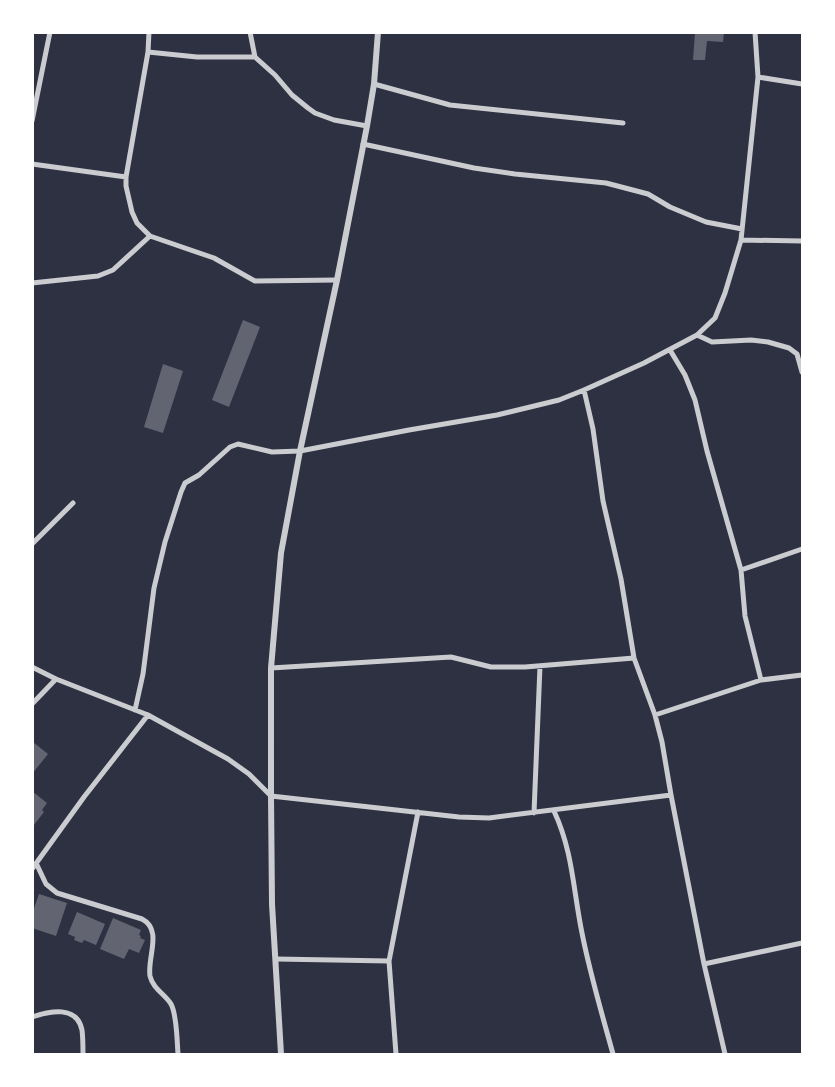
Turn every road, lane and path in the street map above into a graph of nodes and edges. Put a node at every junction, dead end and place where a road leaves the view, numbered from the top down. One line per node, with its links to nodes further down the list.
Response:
1 (50, 32): 11 (street)
2 (150, 32): 6 (street)
3 (250, 32): 7 (street)
4 (378, 32): 9 (street)
5 (755, 32): 8 (street)
6 (148, 52): 7 (street); 16 (street)
7 (255, 57): 13 (street)
8 (758, 77): 10 (street); 17 (street)
9 (374, 84): 12 (street); 13 (street)
10 (802, 84)
11 (32, 121)
12 (623, 123)
13 (367, 126): 14 (street)
14 (363, 144): 17 (street); 21 (street)
15 (32, 164): 16 (street)
16 (126, 177): 18 (street)
17 (742, 229): 19 (street)
18 (150, 236): 21 (street); 22 (street)
19 (742, 240): 20 (street); 23 (street)
20 (802, 241)
21 (337, 280): 27 (street)
22 (32, 283)
23 (697, 335): 24 (street); 25 (street)
24 (670, 350): 26 (street); 31 (street)
25 (802, 372)
26 (584, 390): 27 (street); 32 (street)
27 (300, 451): 35 (street); 40 (street)
28 (73, 504): 29 (street)
29 (32, 544)
30 (802, 549): 31 (street)
31 (741, 570): 38 (street)
32 (634, 658): 33 (street); 42 (street)
33 (540, 666): 35 (street); 47 (street)
34 (32, 667): 37 (street)
35 (271, 668): 44 (street)
36 (802, 675): 38 (street)
37 (56, 679): 39 (street); 40 (street)
38 (761, 680): 42 (street)
39 (32, 704)
40 (135, 710): 41 (street)
41 (148, 715): 44 (street); 48 (street)
42 (655, 715): 43 (street)
43 (671, 795): 45 (street); 52 (street)
44 (271, 796): 46 (street); 50 (street)
45 (554, 811): 47 (street); 58 (street)
46 (418, 812): 47 (street); 51 (street)
47 (534, 813)
48 (34, 867): 55 (street)
49 (802, 943): 52 (street)
50 (276, 960): 51 (street); 56 (street)
51 (389, 961): 57 (street)
52 (704, 964): 59 (street)
53 (32, 1017): 54 (street)
54 (83, 1054)
55 (178, 1054)
56 (281, 1054)
57 (396, 1054)
58 (613, 1054)
59 (725, 1054)

